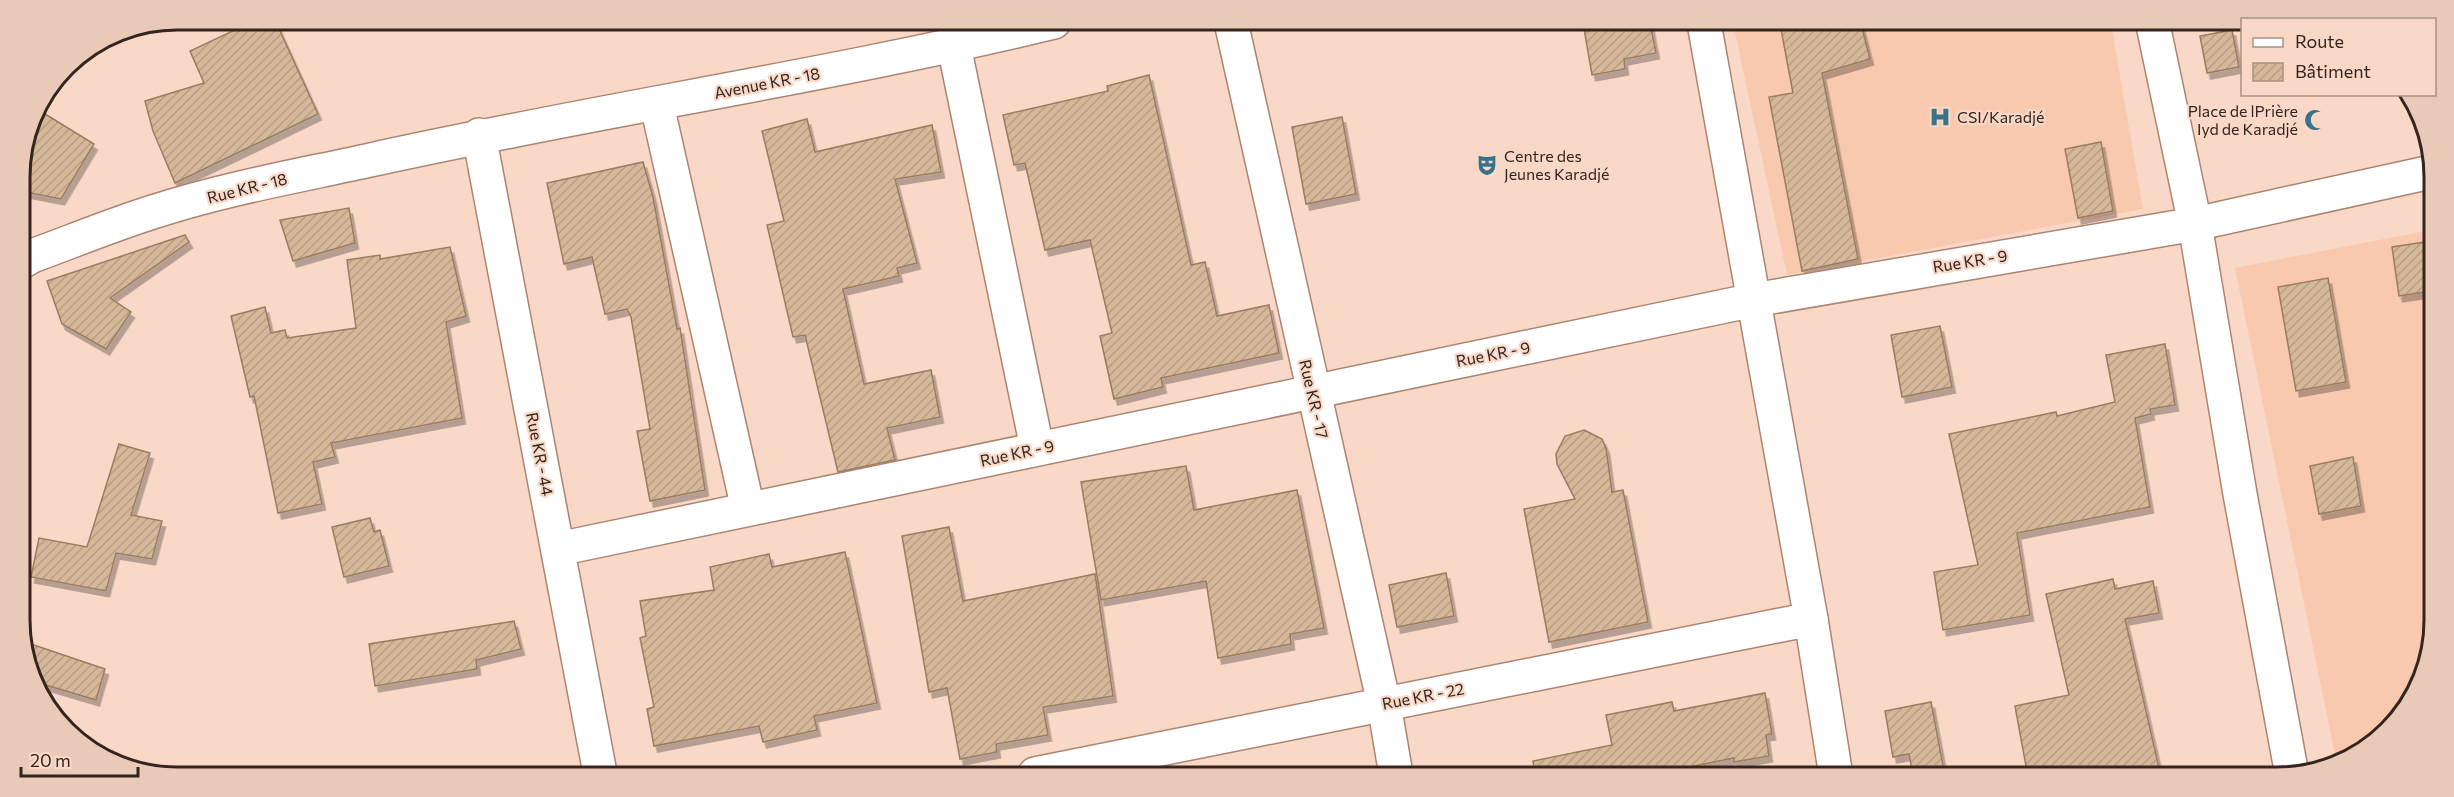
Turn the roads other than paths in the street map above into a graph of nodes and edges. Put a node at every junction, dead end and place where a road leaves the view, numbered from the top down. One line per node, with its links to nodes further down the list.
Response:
1 (1001, 30): 5 (street, Avenue KR - 18)
2 (1234, 30): 12 (street, Rue KR - 17)
3 (1705, 30): 11 (street)
4 (2154, 30): 9 (street)
5 (962, 36): 6 (street, Avenue KR - 18); 13 (street)
6 (657, 105): 7 (street, Avenue KR - 18); 14 (street)
7 (480, 135): 10 (street, Rue KR - 18); 15 (street, Rue KR - 44)
8 (2424, 174): 9 (street, Rue KR - 9)
9 (2195, 224): 11 (street, Rue KR - 9); 18 (street)
10 (30, 257)
11 (1754, 300): 12 (street, Rue KR - 9); 16 (street)
12 (1312, 391): 13 (street, Rue KR - 9); 17 (street, Rue KR - 17)
13 (1037, 448): 14 (street, Rue KR - 9)
14 (748, 509): 15 (street, Rue KR - 9)
15 (558, 549): 19 (street, Rue KR - 44)
16 (1811, 619): 17 (street, Rue KR - 22); 22 (street)
17 (1384, 704): 20 (street, Rue KR - 22); 21 (street, Rue KR - 17)
18 (2290, 766)
19 (599, 767)
20 (1070, 767)
21 (1395, 767)
22 (1835, 767)

